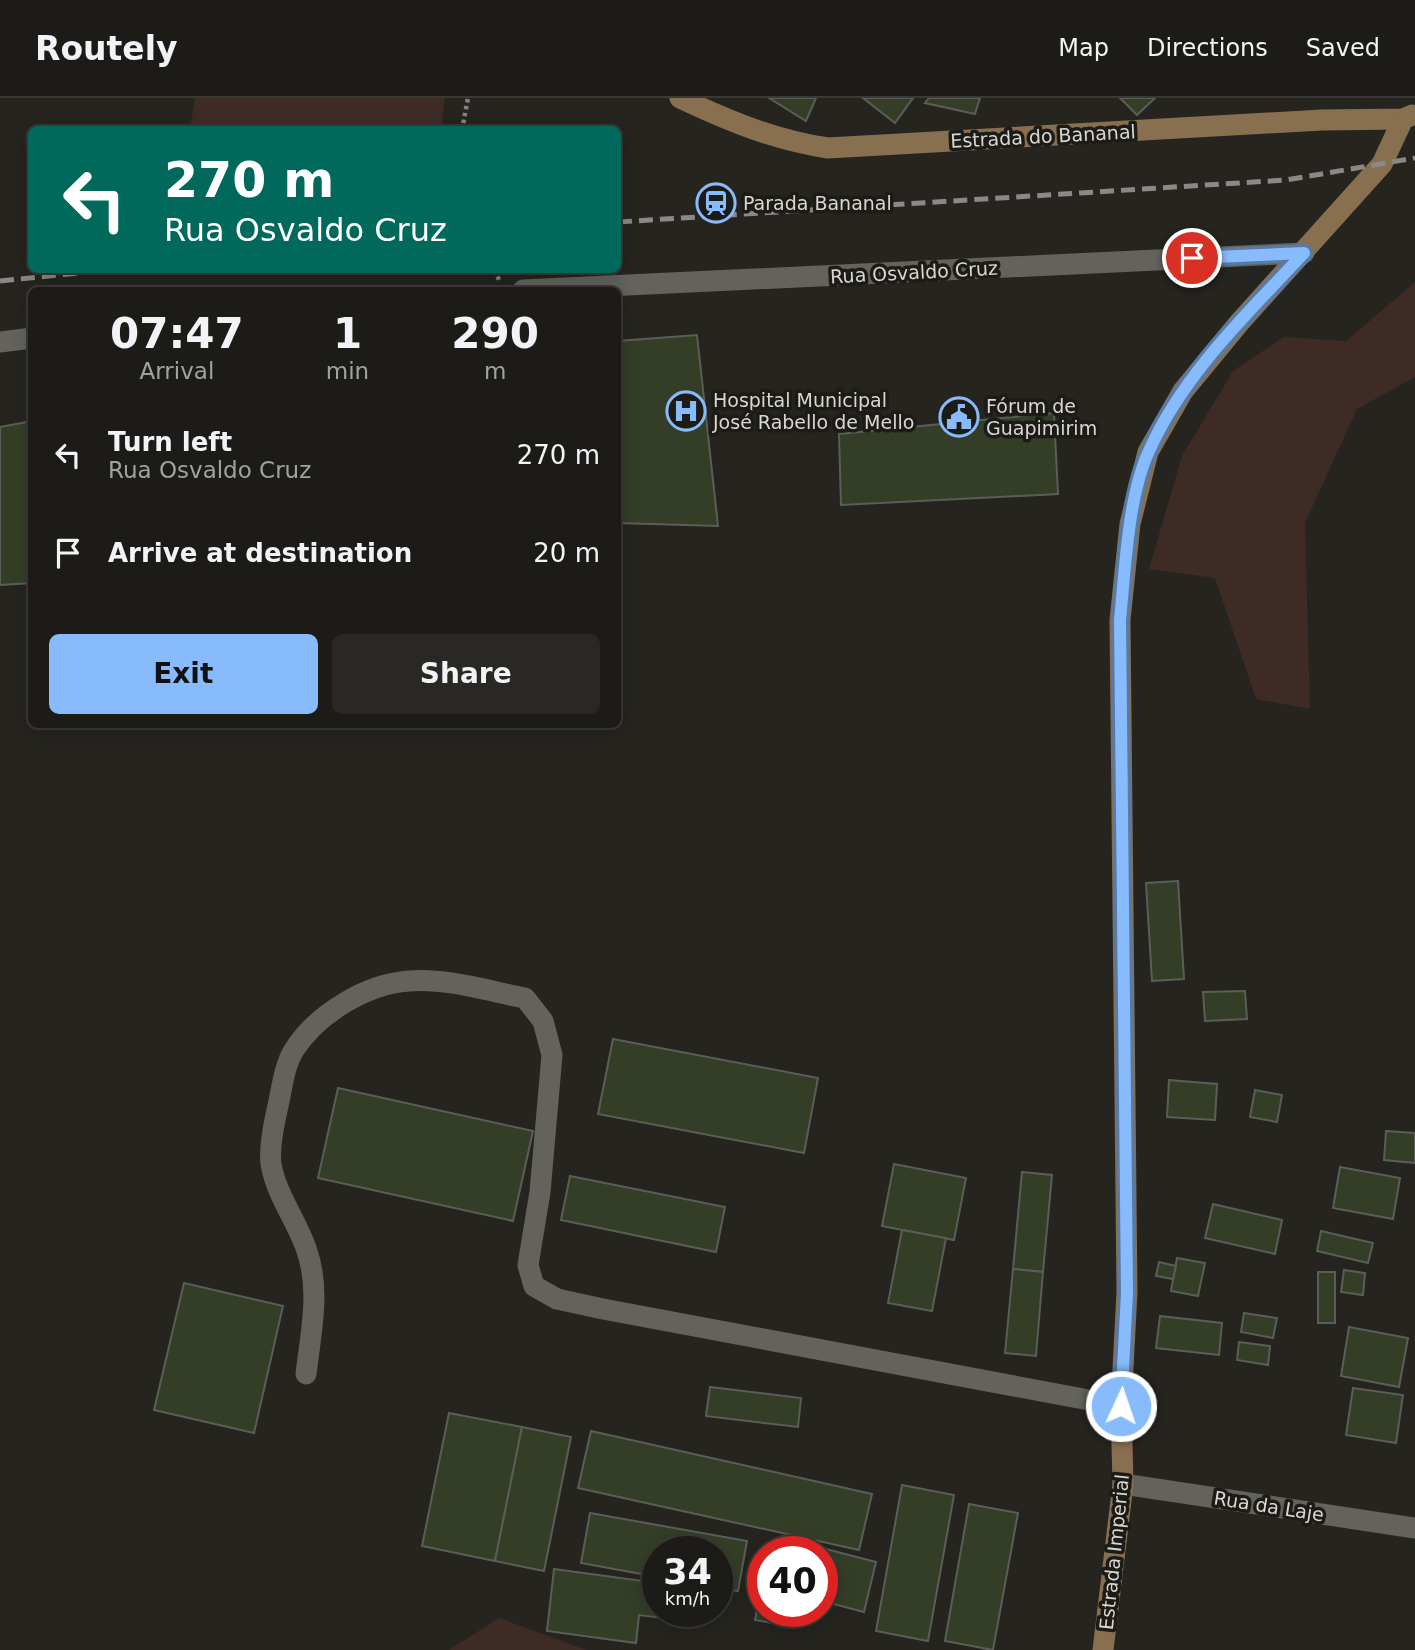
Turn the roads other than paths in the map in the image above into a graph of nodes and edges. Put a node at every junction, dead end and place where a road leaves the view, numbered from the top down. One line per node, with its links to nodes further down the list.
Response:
1 (680, 98): 2 (street, Estrada do Bananal)
2 (1409, 117): 3 (street, Estrada Imperial)
3 (1304, 253): 4 (street, Rua Osvaldo Cruz); 8 (street, Estrada Imperial)
4 (586, 287)
5 (28, 338): 6 (street)
6 (0, 342)
7 (306, 1374): 8 (street)
8 (1121, 1406): 9 (street, Estrada Imperial)
9 (1123, 1484): 10 (street, Rua da Laje); 11 (street, Estrada Imperial)
10 (1415, 1528)
11 (1103, 1650)

